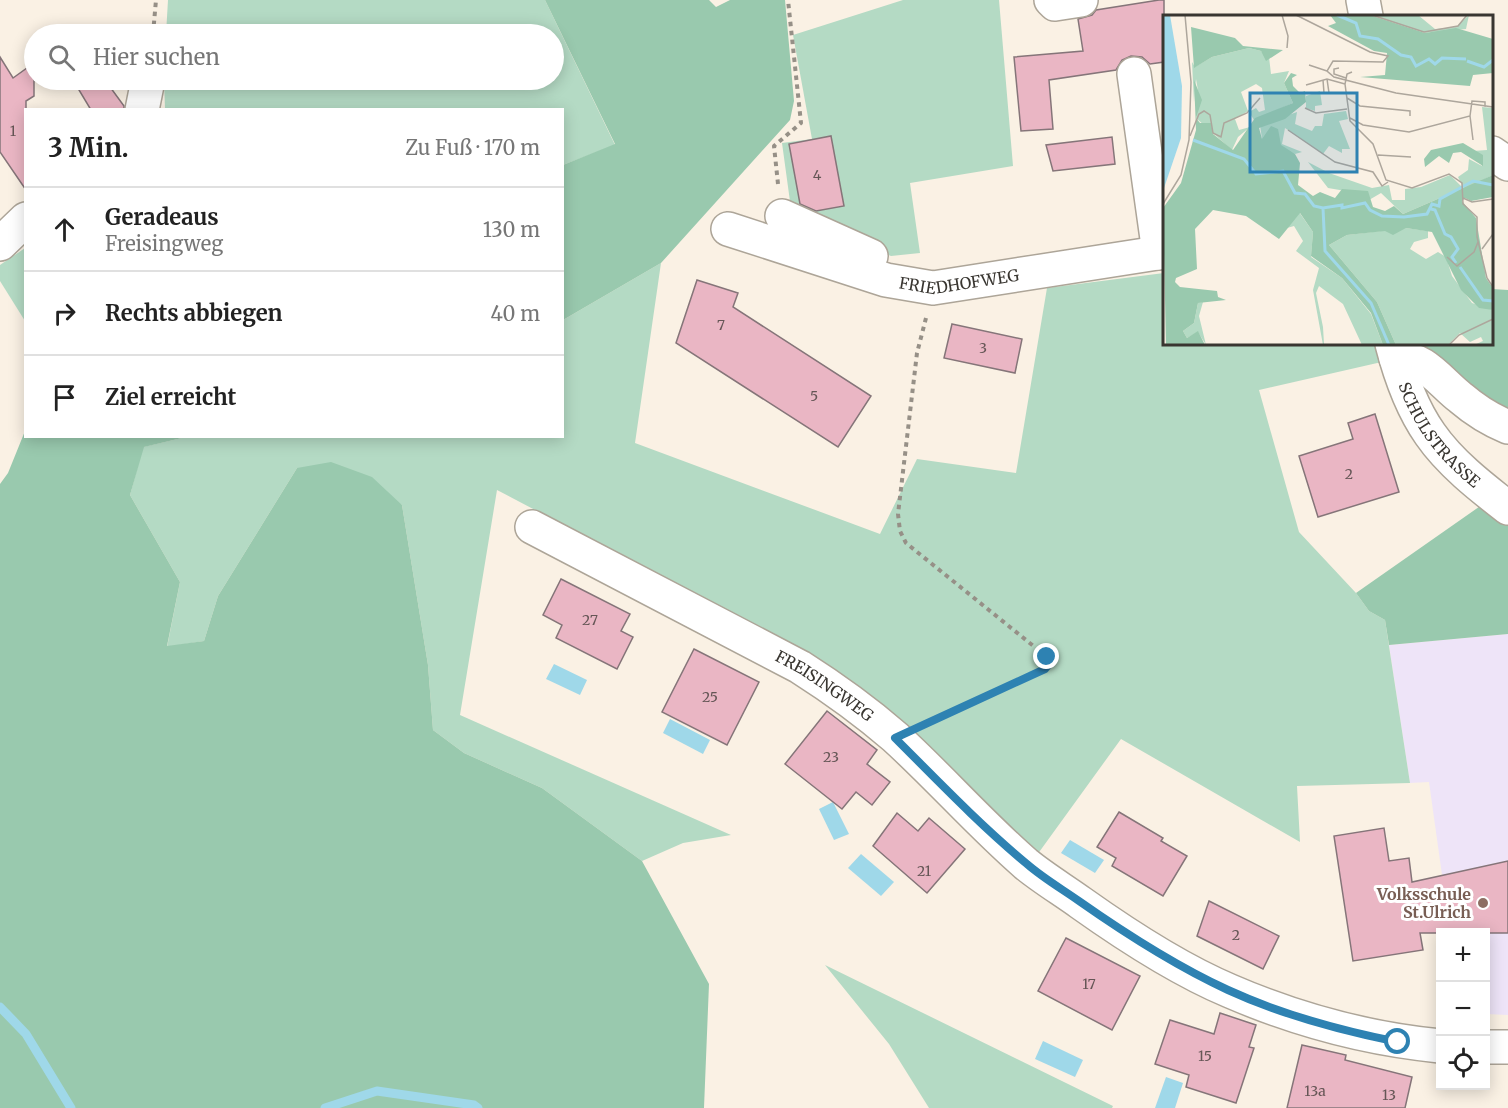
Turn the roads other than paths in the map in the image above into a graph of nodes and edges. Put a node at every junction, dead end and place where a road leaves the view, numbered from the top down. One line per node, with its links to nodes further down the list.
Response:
1 (1051, 0): 2 (street)
2 (1081, 0)
3 (1363, 0): 4 (street)
4 (1366, 15)
5 (1134, 74): 14 (street, FRIEDHOFWEG)
6 (146, 90): 7 (street)
7 (142, 108)
8 (1493, 154): 9 (street)
9 (1508, 164)
10 (782, 216): 15 (street, FRIEDHOFWEG)
11 (24, 221): 13 (street)
12 (728, 229): 15 (street)
13 (0, 244)
14 (1162, 252): 15 (street, FRIEDHOFWEG)
15 (886, 280)
16 (1394, 351): 17 (street); 18 (street, SCHULSTRASSE)
17 (1508, 428)
18 (1508, 508)
19 (532, 527): 20 (street, FREISINGWEG)
20 (1436, 1046)
21 (1490, 1047): 22 (street)
22 (1508, 1047)

